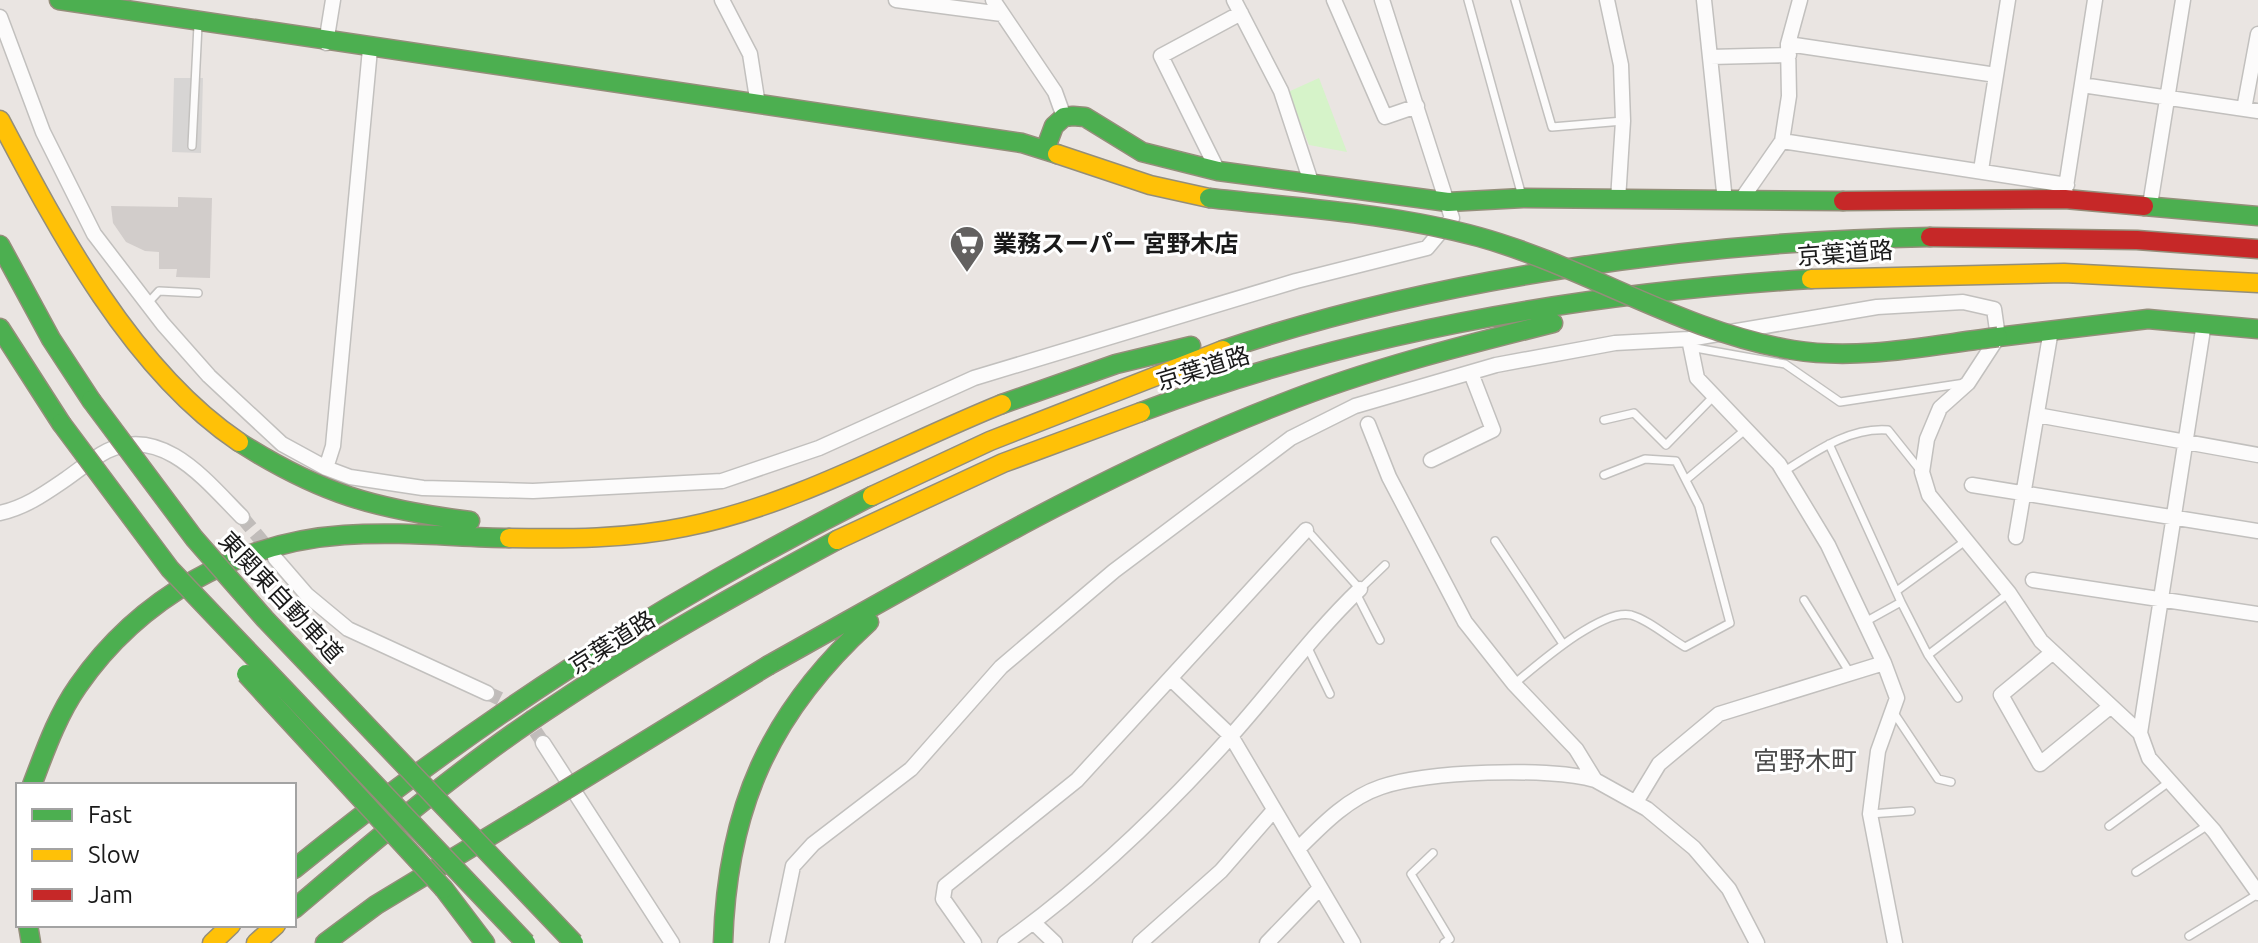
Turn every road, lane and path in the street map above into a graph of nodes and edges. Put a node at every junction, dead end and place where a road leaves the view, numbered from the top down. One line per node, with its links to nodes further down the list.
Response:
1 (59, 0): 19 (main road)
2 (333, 0): 21 (street)
3 (722, 0): 28 (street)
4 (896, 0): 17 (street)
5 (993, 0): 17 (street)
6 (1334, 0): 29 (street)
7 (1382, 0): 29 (street)
8 (1468, 0): 41 (lane)
9 (1515, 0): 33 (lane)
10 (1607, 0): 33 (street)
11 (1704, 0): 24 (street)
12 (1800, 0): 23 (street)
13 (2008, 0): 25 (street)
14 (2095, 0): 26 (street)
15 (2183, 0): 27 (street)
16 (1238, 6): 38 (street); 39 (street)
17 (1002, 14): 31 (street)
18 (0, 17): 52 (street)
19 (198, 22): 21 (main road); 35 (lane)
20 (2258, 34): 30 (street)
21 (326, 43): 22 (main road)
22 (370, 49): 28 (main road); 71 (street)
23 (1788, 50): 24 (street); 25 (street); 34 (street)
24 (1710, 57): 43 (street)
25 (1996, 75): 37 (street)
26 (2082, 85): 27 (street); 40 (street)
27 (2167, 98): 30 (street); 45 (street)
28 (758, 105): 36 (main road)
29 (1417, 106): 44 (street)
30 (2251, 110)
31 (1064, 117): 36 (main road); 38 (main road)
32 (0, 120): 80 (main road)
33 (1623, 121): 42 (street)
34 (1782, 141): 37 (street); 43 (street)
35 (192, 146)
36 (1045, 150): 58 (main road, bridge)
37 (1981, 170): 40 (street)
38 (1218, 171): 39 (main road)
39 (1312, 185): 44 (main road)
40 (2066, 192): 43 (main road); 45 (main road)
41 (1523, 198): 42 (main road); 44 (main road)
42 (1618, 200): 43 (main road)
43 (1733, 201)
44 (1448, 202): 71 (street)
45 (2150, 205): 46 (main road)
46 (2258, 216)
47 (0, 245): 143 (main road, 東関東自動車道, bridge)
48 (2258, 249): 54 (main road, 京葉道路)
49 (2258, 283): 50 (main road, 京葉道路)
50 (1712, 288): 87 (main road); 133 (main road, 京葉道路)
51 (198, 293): 52 (lane)
52 (147, 304): 71 (street)
53 (2204, 323): 56 (main road); 57 (main road); 67 (street)
54 (1292, 327): 80 (main road); 129 (main road, 京葉道路)
55 (0, 328): 90 (main road, bridge)
56 (2258, 329)
57 (2051, 330): 58 (main road); 63 (street)
58 (1998, 337): 59 (street); 61 (street)
59 (1690, 343): 60 (street); 61 (lane); 62 (street)
60 (1471, 373): 70 (street); 146 (street)
61 (1968, 383): 73 (street)
62 (1713, 397): 64 (lane); 66 (street)
63 (2037, 415): 67 (street); 77 (street)
64 (1604, 420)
65 (1368, 424): 108 (street)
66 (1745, 430): 72 (street); 75 (lane)
67 (2185, 442): 69 (street); 81 (street)
68 (1829, 444): 72 (lane); 73 (lane); 92 (lane)
69 (2258, 455)
70 (1431, 460)
71 (326, 468)
72 (1783, 472): 99 (street)
73 (1922, 472): 86 (street)
74 (1604, 475): 75 (lane)
75 (1687, 479): 101 (lane)
76 (1972, 485): 77 (street)
77 (2023, 493): 81 (street); 84 (street)
78 (0, 513): 79 (street)
79 (242, 517)
80 (729, 517): 120 (main road)
81 (2174, 517): 83 (street); 95 (street)
82 (1306, 530): 93 (lane); 107 (street)
83 (2258, 531)
84 (2016, 537)
85 (1495, 541): 101 (lane)
86 (1964, 542): 92 (lane); 94 (street)
87 (981, 547): 140 (main road, bridge); 145 (main road)
88 (275, 558): 109 (street)
89 (1385, 565): 93 (lane)
90 (170, 569): 141 (main road, bridge); 142 (main road, bridge)
91 (2033, 580): 95 (street)
92 (1898, 590): 97 (lane)
93 (1358, 591): 100 (lane); 102 (street)
94 (2009, 593): 103 (street); 104 (lane)
95 (2161, 599): 98 (street); 114 (street)
96 (1804, 600): 106 (lane)
97 (1901, 602): 99 (lane); 104 (lane)
98 (2258, 614)
99 (1865, 622): 105 (street)
100 (1380, 640)
101 (1563, 644): 108 (lane)
102 (1307, 646): 110 (lane); 115 (street)
103 (2053, 652): 112 (street); 112 (street)
104 (1928, 655): 111 (lane)
105 (1884, 663): 106 (street); 113 (street)
106 (1850, 673): 121 (street)
107 (1171, 679): 115 (street); 147 (street)
108 (1514, 684): 117 (street)
109 (487, 693)
110 (1330, 694)
111 (1958, 698)
112 (2111, 706): 114 (street)
113 (1894, 713): 118 (lane); 124 (street)
114 (2140, 733): 119 (street)
115 (1231, 736): 122 (street); 134 (street)
116 (543, 743): 144 (street)
117 (1595, 780): 121 (street); 127 (street)
118 (1951, 782)
119 (2169, 782): 125 (street); 126 (lane)
120 (33, 783)
121 (1636, 802): 154 (street)
122 (1274, 810): 127 (street); 150 (street)
123 (1911, 811): 124 (lane)
124 (1870, 814): 155 (street)
125 (2208, 825): 130 (lane); 132 (street)
126 (2109, 826)
127 (1298, 849): 131 (street)
128 (1433, 853): 153 (lane)
129 (296, 867)
130 (2136, 872)
131 (1320, 888): 151 (street); 152 (street)
132 (2258, 893): 137 (lane)
133 (296, 907)
134 (1034, 923): 148 (street); 149 (street)
135 (229, 927): 138 (main road)
136 (274, 927): 139 (main road)
137 (2189, 936)
138 (212, 943)
139 (256, 943)
140 (325, 943)
141 (485, 943)
142 (526, 943)
143 (574, 943)
144 (672, 943)
145 (723, 943)
146 (777, 943)
147 (974, 943)
148 (1005, 943)
149 (1055, 943)
150 (1140, 943)
151 (1267, 943)
152 (1353, 943)
153 (1444, 943)
154 (1757, 943)
155 (1895, 943)

